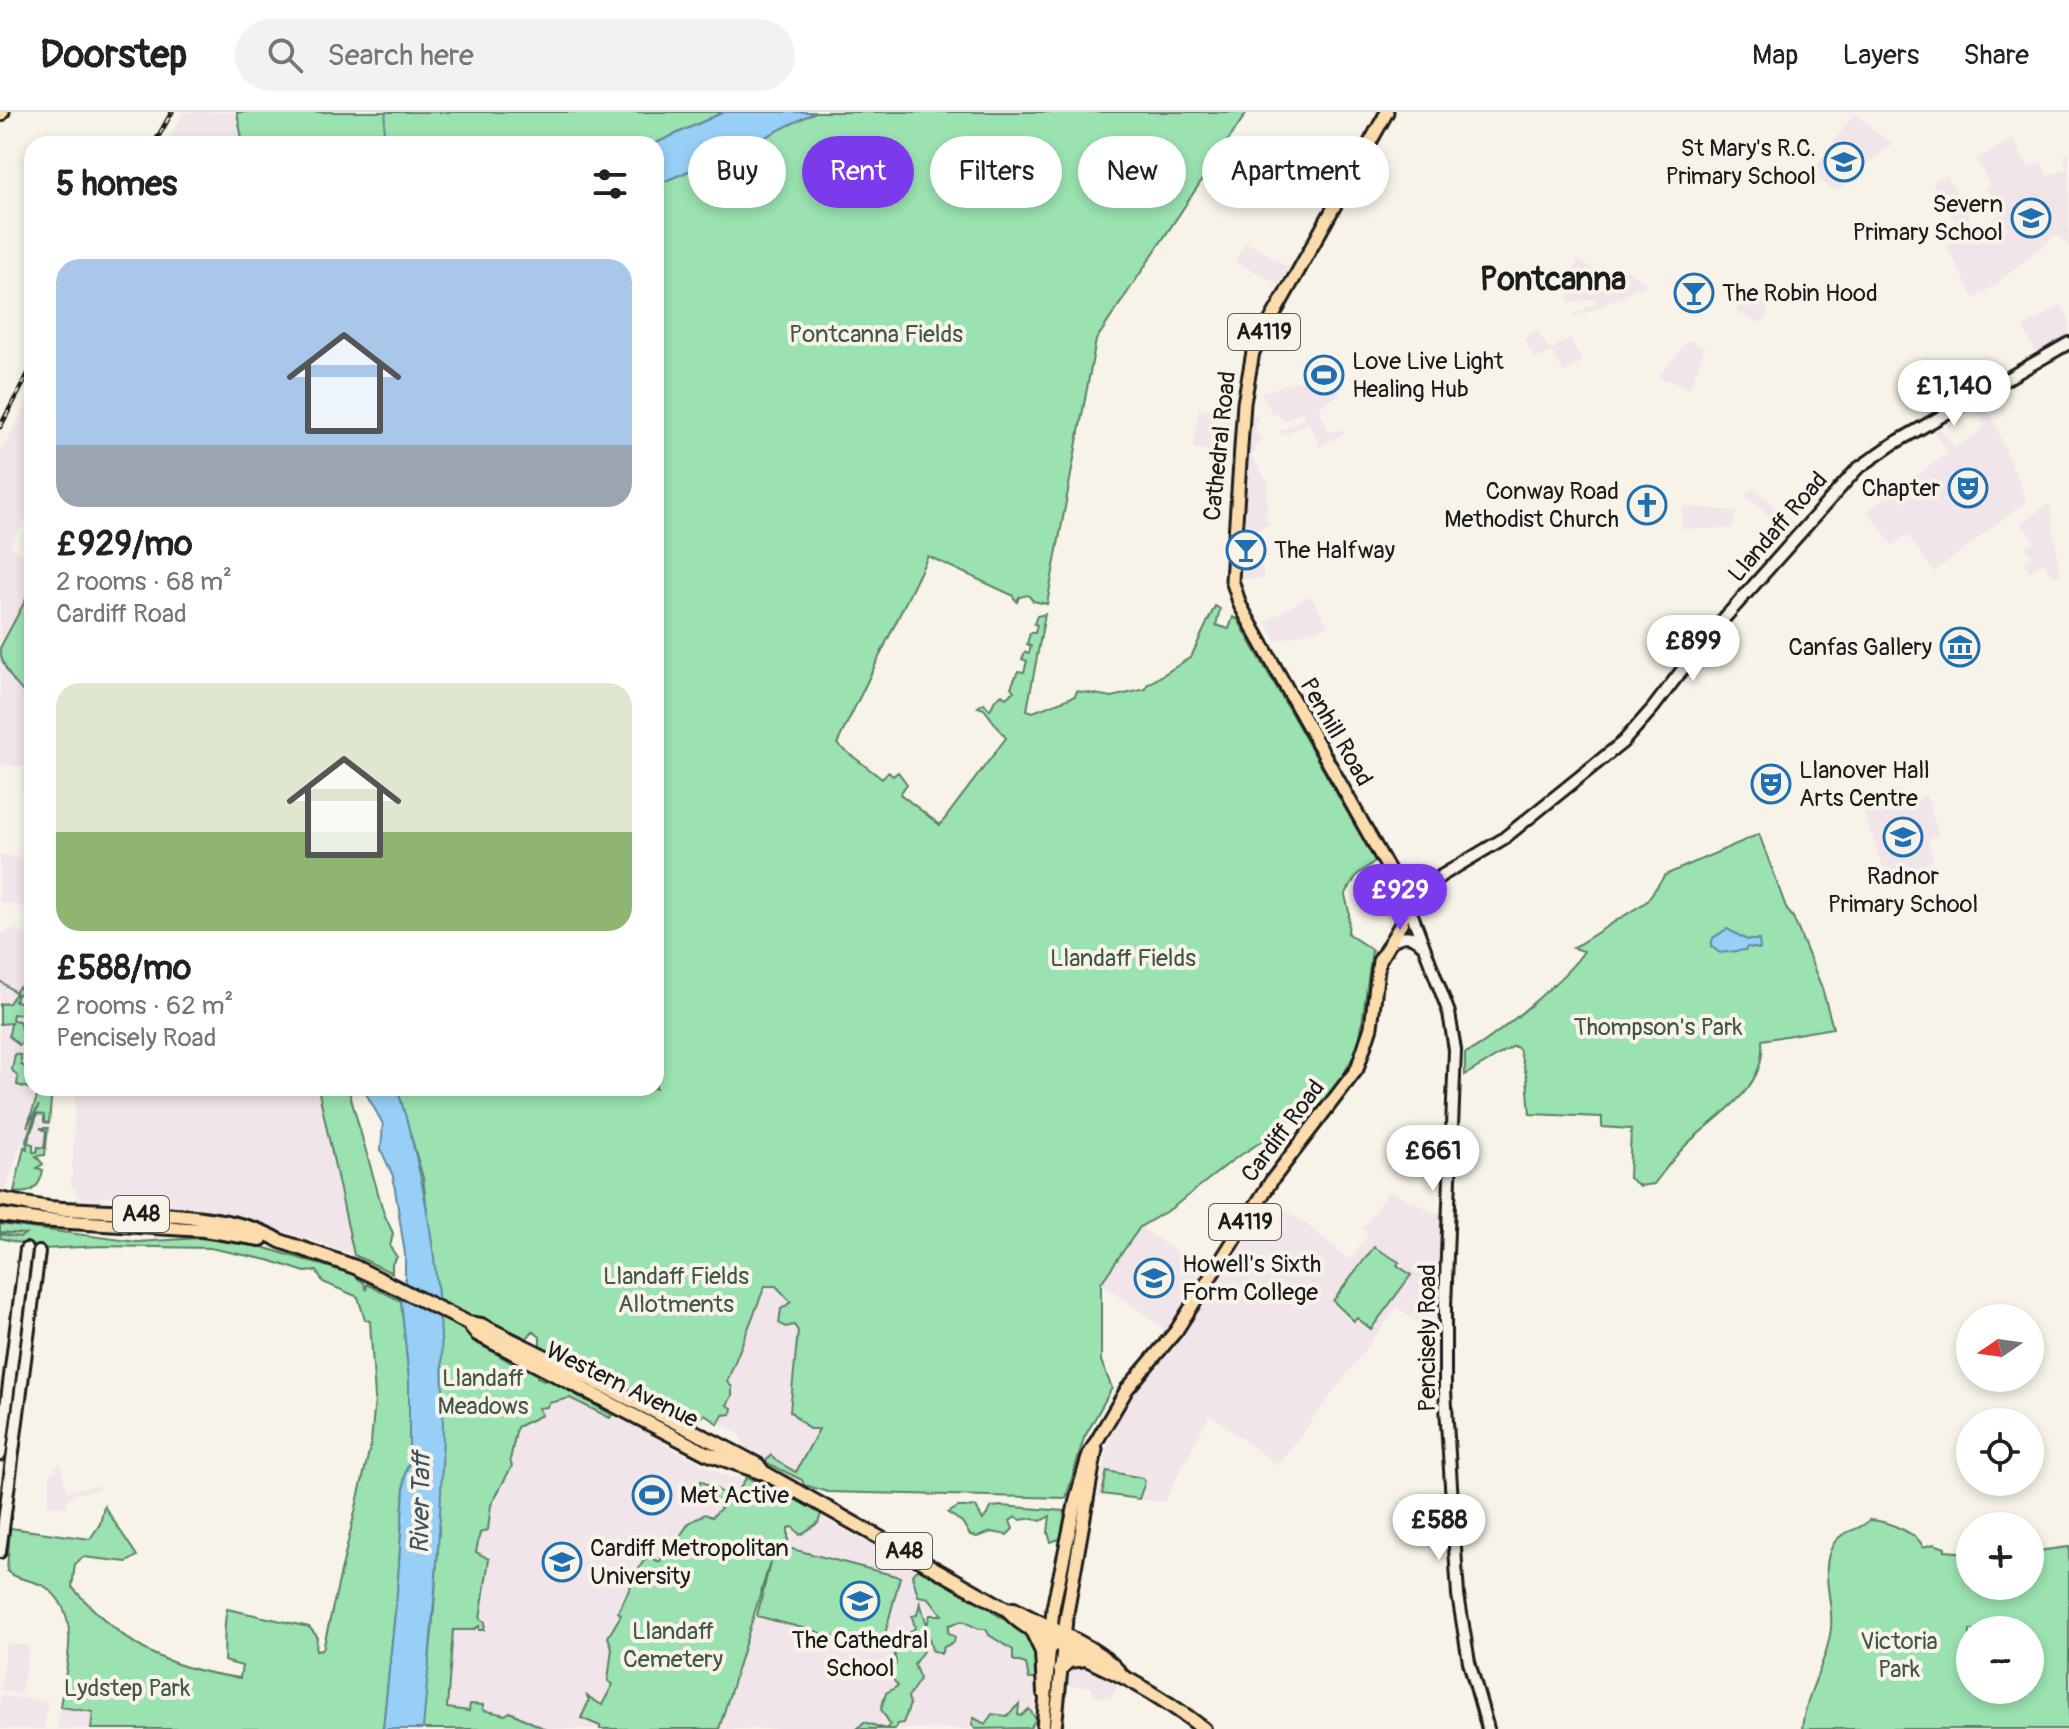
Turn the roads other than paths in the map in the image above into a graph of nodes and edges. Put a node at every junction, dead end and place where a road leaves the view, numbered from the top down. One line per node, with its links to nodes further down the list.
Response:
1 (1387, 112): 3 (main road, Cathedral Road / A4119)
2 (2069, 343): 4 (main road, Llandaff Road)
3 (1232, 580): 4 (main road, Penhill Road / A4119)
4 (1408, 904): 5 (main road, Cardiff Road / A4119); 6 (main road, Pencisely Road)
5 (1387, 944): 6 (main road); 12 (main road, Cardiff Road / A4119)
6 (1425, 949): 26 (main road, Pencisely Road)
7 (0, 1199): 9 (highway, Western Avenue / A48)
8 (0, 1215): 9 (highway, Western Avenue / A48)
9 (280, 1241): 15 (highway, Western Avenue / A48)
10 (26, 1249): 13 (main road)
11 (39, 1252): 14 (main road)
12 (1096, 1445): 17 (main road, Cardiff Road / A4119); 18 (main road, Cardiff Road / A4119)
13 (0, 1455)
14 (0, 1552)
15 (1008, 1610): 16 (highway, Western Avenue / A48); 17 (highway, Western Avenue / A48)
16 (1030, 1629): 17 (highway, Western Avenue / A48); 22 (highway)
17 (1050, 1634): 18 (highway, Western Avenue / A48); 22 (main road, Cardiff Road / A4119)
18 (1064, 1641): 19 (highway, Western Avenue / A48); 20 (main road, Cardiff Road / A4119); 21 (highway, Western Avenue / A48)
19 (1086, 1659): 20 (highway); 21 (highway, Western Avenue / A48)
20 (1060, 1669): 24 (main road, Cardiff Road / A4119)
21 (1122, 1676): 25 (highway, Western Avenue / A48)
22 (1044, 1693): 23 (main road, Cardiff Road / A4119)
23 (1043, 1729)
24 (1055, 1729)
25 (1204, 1729)
26 (1488, 1729)

